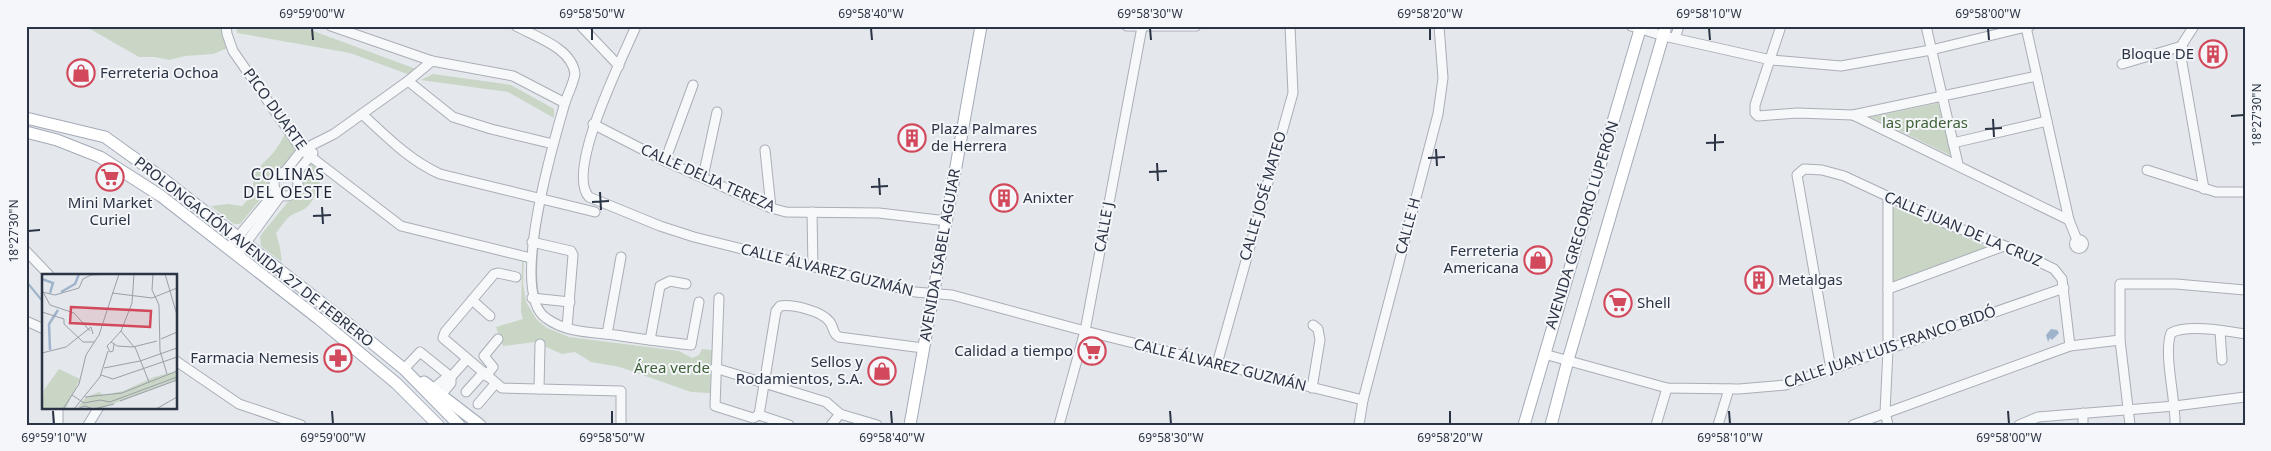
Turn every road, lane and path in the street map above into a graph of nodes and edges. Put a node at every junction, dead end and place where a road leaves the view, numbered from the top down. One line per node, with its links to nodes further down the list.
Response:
1 (226, 26): 42 (street, PICO DUARTE)
2 (331, 26): 18 (street)
3 (516, 26): 31 (street)
4 (580, 26): 26 (street)
5 (636, 26): 26 (street, CALLE ÁLVAREZ GUZMÁN)
6 (981, 26): 60 (main road, AVENIDA ISABEL AGUIAR)
7 (1127, 26): 17 (street)
8 (1196, 26): 17 (street)
9 (1290, 26): 103 (street, CALLE JOSÉ MATEO)
10 (1439, 26): 118 (street, CALLE H)
11 (1679, 26): 20 (street)
12 (1781, 26): 23 (street)
13 (1926, 26): 22 (street)
14 (2194, 26): 21 (street)
15 (1637, 27): 19 (street); 98 (main road, AVENIDA GREGORIO LUPERÓN)
16 (2028, 27): 22 (street); 27 (street)
17 (1142, 28): 87 (street, CALLE J)
18 (348, 30): 24 (street)
19 (1665, 31): 20 (street); 100 (main road, AVENIDA GREGORIO LUPERÓN)
20 (1675, 38): 23 (street)
21 (2182, 46): 25 (street); 51 (street)
22 (1931, 50): 23 (street); 30 (street)
23 (1771, 60): 34 (street)
24 (432, 61): 28 (street); 31 (street)
25 (2122, 64)
26 (619, 66): 37 (street, CALLE ÁLVAREZ GUZMÁN)
27 (2037, 76): 30 (street); 36 (street)
28 (408, 81): 33 (street); 41 (street)
29 (693, 85): 45 (street)
30 (1942, 96): 34 (street); 40 (street)
31 (565, 103): 41 (street)
32 (717, 112): 50 (street)
33 (362, 114): 39 (street); 55 (street)
34 (1853, 115): 46 (street)
35 (26, 118): 61 (main road, PROLONGACIÓN AVENIDA 27 DE FEBRERO)
36 (2047, 121): 40 (street); 59 (street)
37 (594, 124): 45 (street, CALLE DELIA TEREZA); 69 (street, CALLE ÁLVAREZ GUZMÁN)
38 (26, 132): 66 (main road, PROLONGACIÓN AVENIDA 27 DE FEBRERO)
39 (322, 141): 42 (street); 44 (street)
40 (1953, 143): 46 (street)
41 (554, 144): 55 (street)
42 (302, 150): 44 (street, PICO DUARTE); 48 (street)
43 (765, 150): 56 (street)
44 (310, 156): 49 (street); 68 (street, PICO DUARTE)
45 (665, 161): 50 (street, CALLE DELIA TEREZA)
46 (1958, 164): 59 (street)
47 (2147, 170): 51 (street)
48 (284, 173): 49 (street); 53 (street)
49 (294, 176): 53 (street)
50 (703, 177): 56 (street, CALLE DELIA TEREZA)
51 (2204, 189): 52 (street)
52 (2245, 192)
53 (279, 193): 61 (street)
54 (1888, 197): 64 (street, CALLE JUAN DE LA CRUZ); 74 (street); 105 (street, CALLE JUAN DE LA CRUZ)
55 (541, 199): 57 (street); 63 (street)
56 (771, 208): 58 (street, CALLE DELIA TEREZA)
57 (596, 212)
58 (812, 212): 60 (street, CALLE DELIA TEREZA); 69 (street)
59 (2069, 220): 62 (street)
60 (947, 221): 76 (main road, AVENIDA ISABEL AGUIAR)
61 (242, 240): 66 (street); 106 (main road, PROLONGACIÓN AVENIDA 27 DE FEBRERO)
62 (2077, 240)
63 (532, 242): 68 (street); 80 (street)
64 (2004, 246): 73 (street, CALLE JUAN DE LA CRUZ); 74 (street)
65 (26, 251): 70 (street)
66 (233, 252): 131 (main road, PROLONGACIÓN AVENIDA 27 DE FEBRERO)
67 (621, 257): 89 (street)
68 (531, 258): 77 (street)
69 (813, 267): 76 (street, CALLE ÁLVAREZ GUZMÁN)
70 (48, 274)
71 (516, 277): 79 (street)
72 (686, 284): 92 (street)
73 (2064, 288): 95 (street, CALLE JUAN DE LA CRUZ); 97 (street, CALLE JUAN LUIS FRANCO BIDÓ)
74 (1888, 290): 97 (street)
75 (2245, 290): 93 (street)
76 (934, 294): 87 (street, CALLE ÁLVAREZ GUZMÁN); 96 (main road, AVENIDA ISABEL AGUIAR)
77 (532, 298): 80 (street); 86 (street)
78 (719, 298): 104 (street)
79 (472, 300): 82 (street); 99 (street)
80 (570, 302): 86 (street)
81 (699, 302): 92 (street)
82 (490, 316)
83 (26, 321): 85 (street)
84 (1313, 325): 111 (street)
85 (42, 328)
86 (567, 328): 89 (street)
87 (1085, 331): 103 (street, CALLE ÁLVAREZ GUZMÁN); 139 (street, CALLE J)
88 (2220, 331): 90 (street); 101 (street); 120 (street)
89 (607, 334): 92 (street)
90 (2245, 334)
91 (498, 339): 107 (street)
92 (650, 340)
93 (2120, 340): 95 (street); 123 (street)
94 (540, 344): 113 (street)
95 (2070, 346): 124 (street)
96 (923, 348): 109 (street); 138 (main road, AVENIDA ISABEL AGUIAR)
97 (1888, 350): 105 (street, CALLE JUAN LUIS FRANCO BIDÓ); 124 (street)
98 (1544, 354): 100 (street, CALLE JUAN LUIS FRANCO BIDÓ); 141 (main road, AVENIDA GREGORIO LUPERÓN)
99 (467, 359): 107 (street); 108 (street)
100 (1568, 360): 112 (street, CALLE JUAN LUIS FRANCO BIDÓ); 142 (main road, AVENIDA GREGORIO LUPERÓN)
101 (2222, 360)
102 (178, 362): 130 (street)
103 (1217, 364): 111 (street, CALLE ÁLVAREZ GUZMÁN)
104 (716, 368): 109 (street); 126 (street)
105 (1831, 369): 114 (street, CALLE JUAN LUIS FRANCO BIDÓ)
106 (404, 370): 108 (street); 115 (main road); 132 (main road, PROLONGACIÓN AVENIDA 27 DE FEBRERO)
107 (484, 374): 110 (street); 116 (street)
108 (451, 377): 115 (street)
109 (766, 382): 126 (street); 127 (street)
110 (495, 384): 113 (street); 119 (street)
111 (1312, 388): 118 (street, CALLE ÁLVAREZ GUZMÁN)
112 (1667, 388): 114 (street, CALLE JUAN LUIS FRANCO BIDÓ); 143 (street)
113 (539, 389): 134 (street)
114 (1729, 389): 144 (street)
115 (438, 391): 133 (main road)
116 (466, 392)
117 (2245, 397): 120 (street)
118 (1362, 400): 140 (street, CALLE H)
119 (478, 404)
120 (2175, 406): 123 (street); 150 (street)
121 (58, 408): 128 (street)
122 (97, 408): 129 (street)
123 (2128, 410): 125 (street); 149 (street)
124 (1885, 412): 145 (street); 146 (street)
125 (2083, 413): 147 (street); 148 (street)
126 (759, 414): 135 (street)
127 (840, 414): 136 (street); 137 (street)
128 (58, 425)
129 (88, 425)
130 (301, 425)
131 (438, 425)
132 (459, 425)
133 (480, 425)
134 (621, 425)
135 (789, 425)
136 (831, 425)
137 (877, 425)
138 (910, 425)
139 (1059, 425)
140 (1359, 425)
141 (1524, 425)
142 (1551, 425)
143 (1656, 425)
144 (1718, 425)
145 (1853, 425)
146 (1888, 425)
147 (2019, 425)
148 (2083, 425)
149 (2130, 425)
150 (2176, 425)

